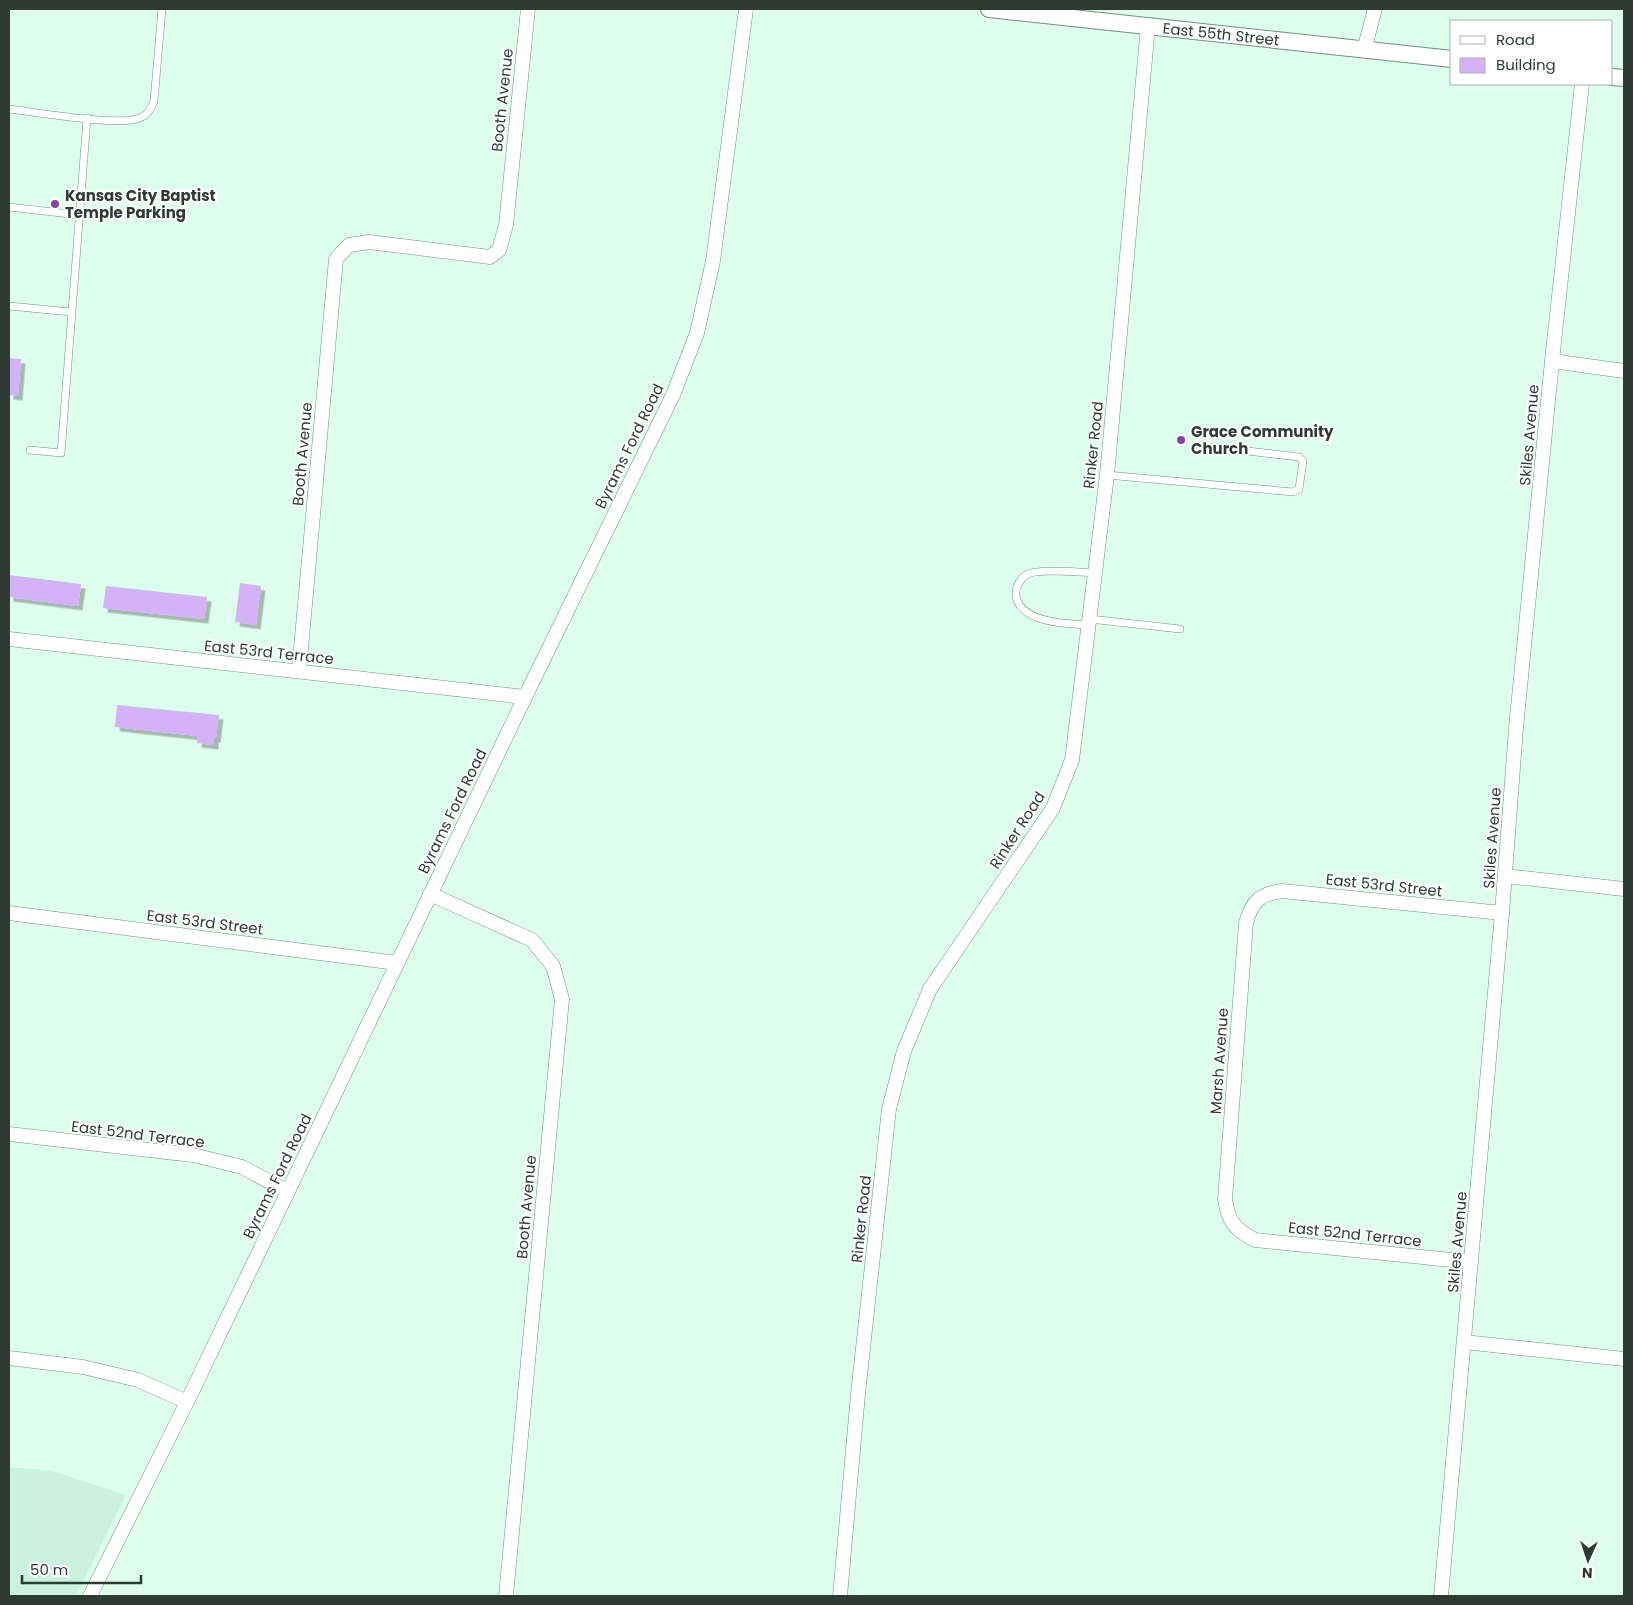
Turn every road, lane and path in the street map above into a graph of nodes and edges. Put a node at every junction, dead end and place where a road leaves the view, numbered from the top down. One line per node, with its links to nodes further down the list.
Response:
1 (162, 9): 11 (lane)
2 (528, 9): 25 (street, Booth Avenue)
3 (746, 9): 26 (street, Byrams Ford Road)
4 (990, 9): 6 (street, East 55th Street)
5 (1375, 9): 7 (street)
6 (1148, 26): 7 (street, East 55th Street); 20 (street, Rinker Road)
7 (1364, 50): 8 (street, East 55th Street)
8 (1450, 60)
9 (1582, 85): 16 (street, Skiles Avenue)
10 (9, 109): 11 (lane)
11 (87, 118): 13 (lane)
12 (9, 207): 13 (lane)
13 (79, 215): 15 (lane)
14 (9, 306): 15 (lane)
15 (71, 312): 19 (lane)
16 (1552, 361): 17 (street); 27 (street, Skiles Avenue)
17 (1624, 371)
18 (1213, 447): 20 (lane)
19 (30, 450)
20 (1107, 475): 21 (street, Rinker Road)
21 (1095, 573): 22 (street, Rinker Road); 22 (lane)
22 (1089, 622): 23 (lane); 44 (street, Rinker Road)
23 (1180, 628)
24 (9, 639): 25 (street, East 53rd Terrace)
25 (299, 672): 26 (street, East 53rd Terrace)
26 (525, 697): 29 (street, Byrams Ford Road)
27 (1505, 876): 28 (street); 32 (street, Skiles Avenue)
28 (1624, 889)
29 (430, 894): 33 (street, Byrams Ford Road); 43 (street, Booth Avenue)
30 (1263, 896): 32 (street, East 53rd Street); 36 (street, Marsh Avenue)
31 (9, 913): 33 (street, East 53rd Street)
32 (1502, 913): 37 (street, Skiles Avenue)
33 (397, 963): 35 (street, Byrams Ford Road)
34 (9, 1134): 35 (street, East 52nd Terrace)
35 (287, 1192): 41 (street, Byrams Ford Road)
36 (1239, 1230): 37 (street, East 52nd Terrace)
37 (1472, 1262): 38 (street, Skiles Avenue)
38 (1464, 1342): 40 (street); 45 (street, Skiles Avenue)
39 (9, 1358): 41 (street)
40 (1624, 1359)
41 (186, 1402): 42 (street, Byrams Ford Road)
42 (90, 1596)
43 (506, 1596)
44 (840, 1596)
45 (1441, 1596)

